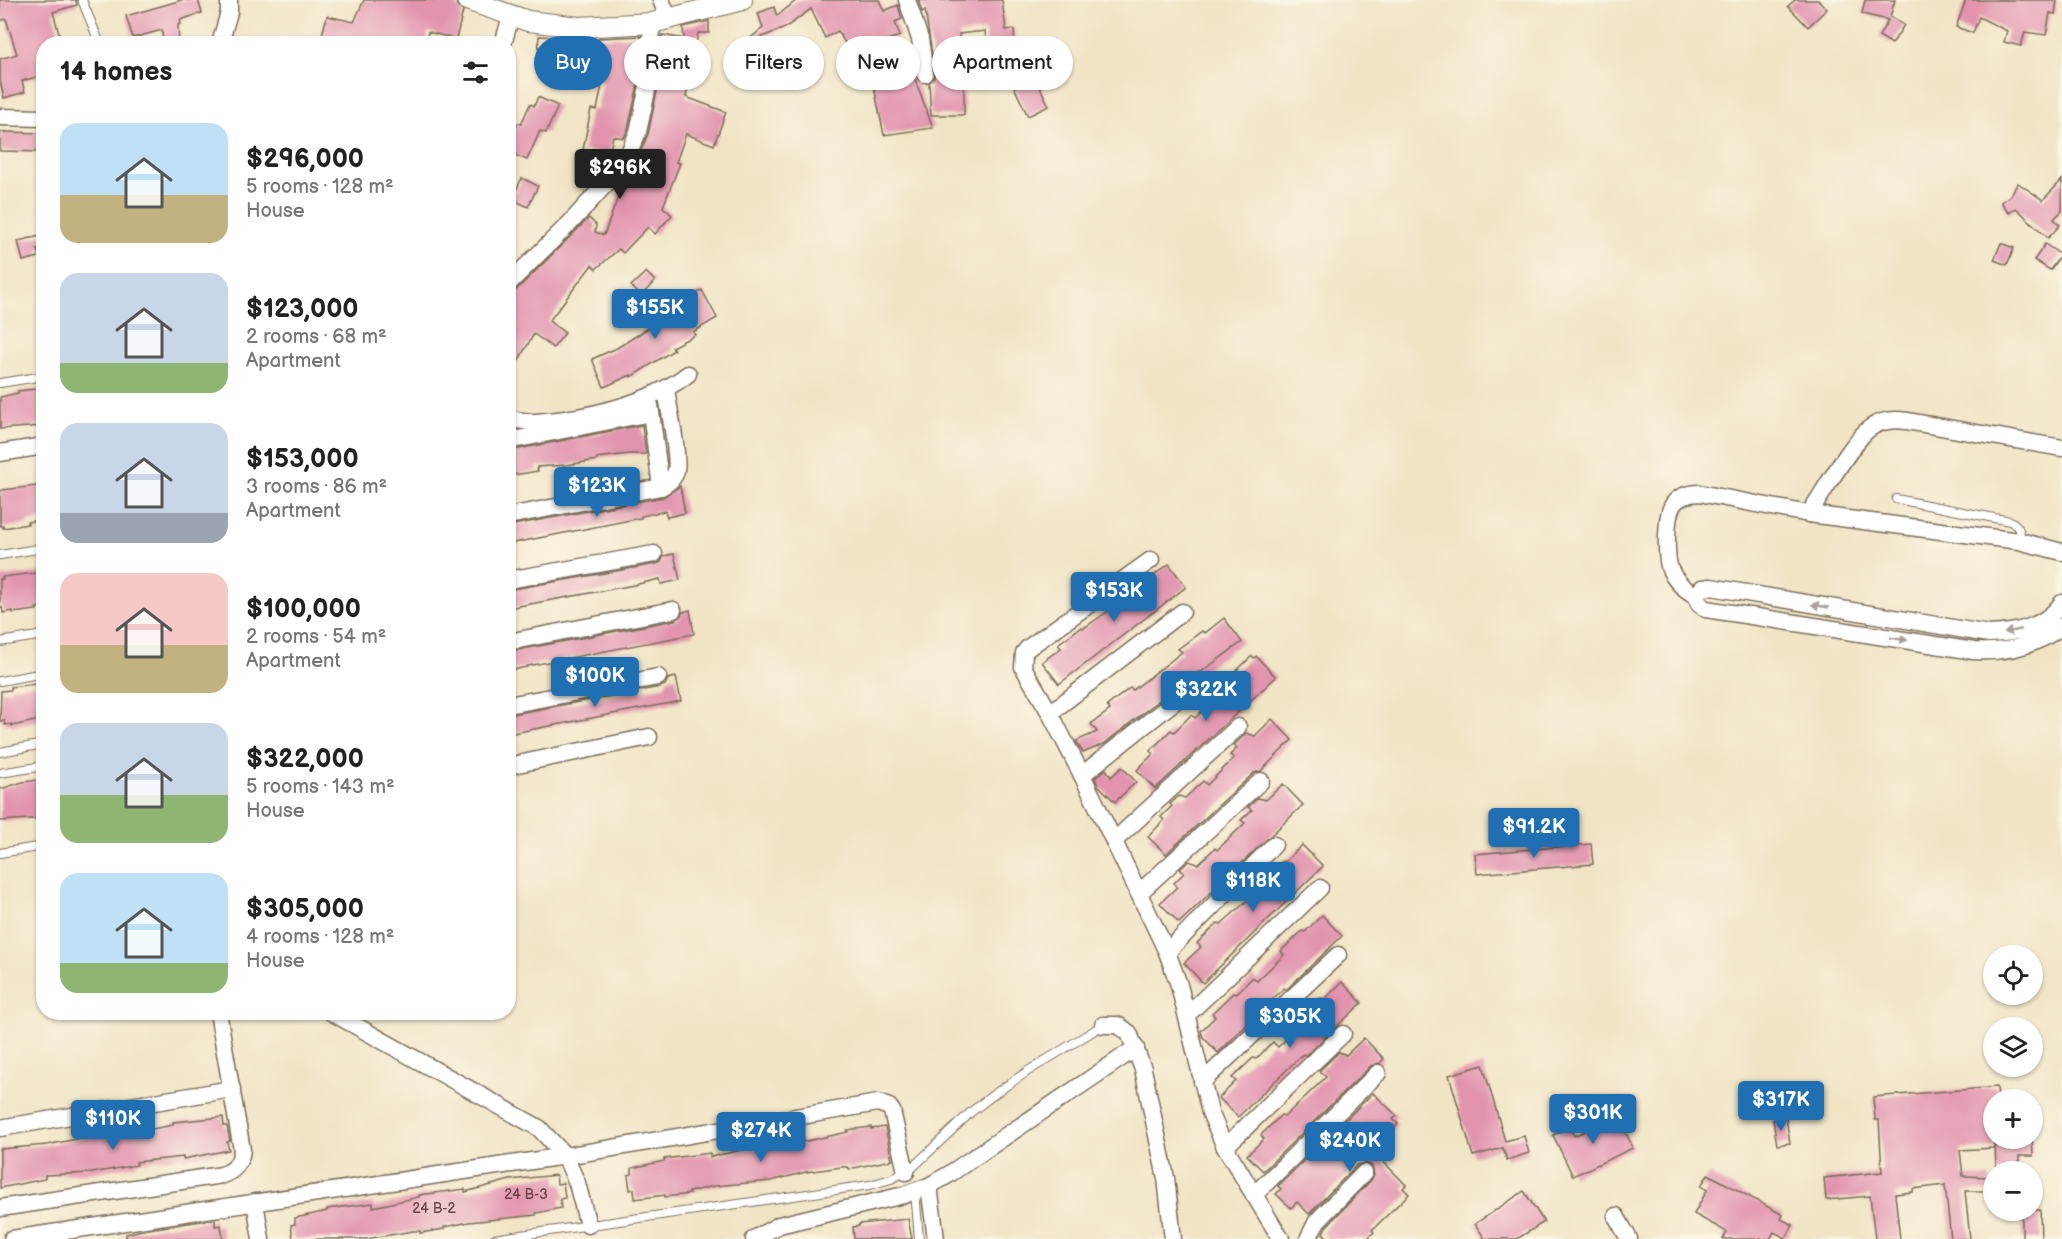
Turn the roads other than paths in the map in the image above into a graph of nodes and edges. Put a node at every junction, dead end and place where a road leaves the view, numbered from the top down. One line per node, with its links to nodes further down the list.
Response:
1 (82, 0): 9 (lane)
2 (229, 0): 10 (street)
3 (466, 0): 7 (street)
4 (661, 0): 8 (street)
5 (742, 0): 8 (street)
6 (907, 0): 12 (street)
7 (511, 16): 8 (street); 11 (street)
8 (661, 21): 15 (street)
9 (97, 36)
10 (222, 36)
11 (505, 36)
12 (925, 74)
13 (0, 117): 14 (street)
14 (36, 118)
15 (516, 276)
16 (688, 374): 19 (street)
17 (36, 377): 18 (lane)
18 (0, 383)
19 (666, 389): 20 (street); 26 (street)
20 (650, 405): 21 (street); 22 (street); 26 (street)
21 (516, 420)
22 (516, 439)
23 (36, 447): 25 (street)
24 (2062, 448): 29 (street)
25 (0, 453)
26 (661, 487): 28 (street)
27 (1896, 499): 30 (lane)
28 (516, 514)
29 (1809, 514): 30 (street); 37 (street)
30 (2019, 541): 32 (street)
31 (36, 549): 34 (lane)
32 (2062, 552)
33 (654, 554): 36 (street)
34 (0, 555)
35 (1151, 560): 52 (street)
36 (516, 579)
37 (1697, 596): 42 (street, one-way to 37); 46 (street, one-way to 46)
38 (2062, 603): 42 (street, one-way to 42)
39 (673, 610): 44 (street)
40 (1182, 612): 52 (street)
41 (2062, 626): 46 (street)
42 (1963, 631): 46 (street)
43 (36, 636): 45 (lane)
44 (516, 640)
45 (0, 642)
46 (1962, 649)
47 (36, 674): 49 (lane)
48 (658, 677): 51 (street)
49 (0, 681)
50 (1199, 682): 60 (street)
51 (516, 704)
52 (1050, 713): 60 (street)
53 (1238, 727): 62 (street)
54 (649, 737): 57 (street)
55 (36, 745): 56 (lane)
56 (0, 752)
57 (516, 764)
58 (36, 767): 59 (lane)
59 (0, 773)
60 (1082, 775): 62 (street)
61 (1261, 781): 67 (street)
62 (1114, 841): 67 (street)
63 (1274, 845): 68 (street)
64 (36, 847): 65 (lane)
65 (0, 853)
66 (1320, 888): 70 (street)
67 (1139, 893): 68 (street)
68 (1167, 952): 70 (street)
69 (1338, 955): 77 (street)
70 (1187, 1015): 77 (street)
71 (220, 1020): 78 (street)
72 (345, 1020): 81 (street)
73 (1103, 1025): 75 (street); 82 (lane)
74 (1342, 1034): 80 (street)
75 (1136, 1048): 84 (street); 96 (street)
76 (1378, 1072): 85 (street)
77 (1202, 1082): 80 (street)
78 (232, 1089): 79 (street); 87 (street)
79 (0, 1128)
80 (1225, 1147): 85 (street)
81 (565, 1156): 82 (street); 86 (street); 89 (street)
82 (906, 1172): 89 (lane)
83 (1364, 1173): 98 (street)
84 (922, 1188): 93 (street); 94 (lane); 95 (street)
85 (1254, 1195): 97 (street)
86 (255, 1203): 90 (street); 91 (street)
87 (0, 1208)
88 (1616, 1216): 99 (street)
89 (588, 1225): 92 (lane)
90 (12, 1239)
91 (261, 1239)
92 (493, 1239)
93 (754, 1239)
94 (919, 1239)
95 (936, 1239)
96 (1173, 1239)
97 (1281, 1239)
98 (1308, 1239)
99 (1629, 1239)

